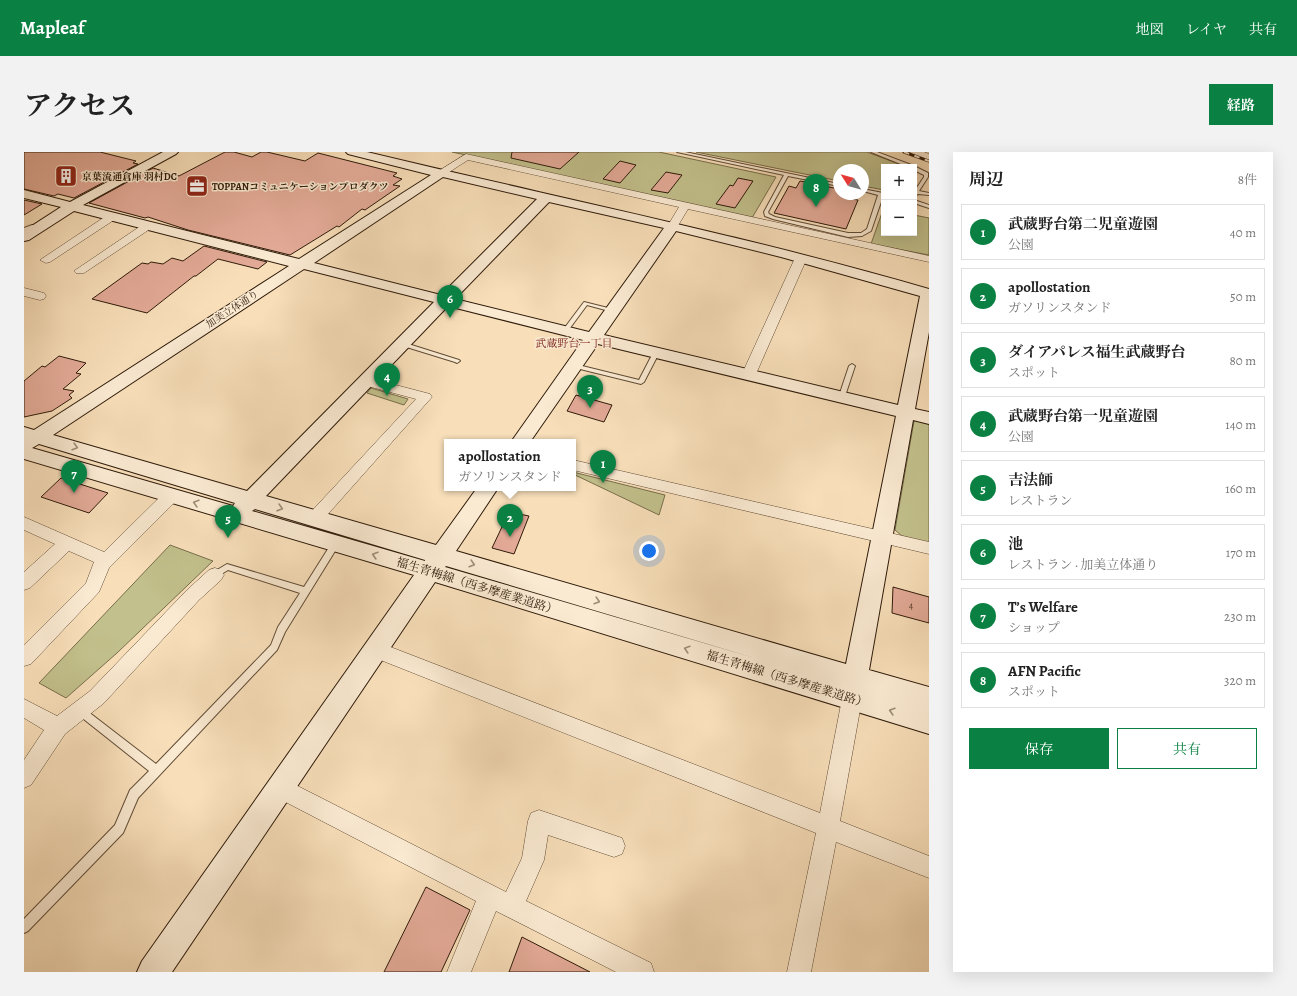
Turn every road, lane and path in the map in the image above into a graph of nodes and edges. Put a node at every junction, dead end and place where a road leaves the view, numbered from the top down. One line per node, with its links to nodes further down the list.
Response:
1 (172, 152): 21 (street)
2 (352, 152): 9 (street)
3 (679, 152): 10 (lane)
4 (873, 152): 7 (lane)
5 (915, 152): 6 (street)
6 (929, 157)
7 (905, 164)
8 (917, 169): 13 (lane)
9 (440, 174): 18 (street); 22 (street); 33 (street, 加美立体通り)
10 (787, 174): 11 (lane); 19 (lane)
11 (833, 184)
12 (869, 191): 15 (lane)
13 (917, 192)
14 (24, 194): 21 (street)
15 (881, 194)
16 (917, 194): 17 (lane)
17 (929, 194)
18 (546, 198): 27 (street); 38 (street)
19 (881, 199)
20 (917, 201): 23 (lane)
21 (72, 206): 24 (street); 26 (street)
22 (685, 206): 27 (street); 31 (street)
23 (929, 207)
24 (113, 216): 25 (street); 32 (street)
25 (149, 225): 33 (street); 34 (street)
26 (40, 226): 28 (lane); 29 (street)
27 (672, 227): 30 (street); 39 (street)
28 (24, 230)
29 (24, 237)
30 (801, 258): 36 (street); 47 (street)
31 (929, 259)
32 (46, 260)
33 (301, 264): 38 (street); 53 (street, 加美立体通り)
34 (80, 271)
35 (24, 292): 37 (street)
36 (928, 294): 50 (street)
37 (40, 296)
38 (445, 300): 40 (street); 42 (street)
39 (613, 310): 40 (lane); 41 (street)
40 (565, 331): 41 (street)
41 (593, 338): 43 (street); 45 (street)
42 (402, 344): 44 (lane); 48 (street)
43 (656, 353): 45 (lane); 47 (street)
44 (457, 361)
45 (574, 366): 52 (street)
46 (852, 366): 49 (lane)
47 (749, 374): 49 (street)
48 (365, 382): 57 (street); 58 (street)
49 (842, 396): 50 (street)
50 (906, 413): 51 (street); 60 (street)
51 (929, 418)
52 (522, 439)
53 (27, 441): 56 (street, 福生青梅線（西多摩産業道路）); 57 (street, 福生青梅線（西多摩産業道路）, one-way to 57)
54 (576, 466): 60 (street)
55 (486, 491): 65 (street)
56 (171, 496): 57 (street, 福生青梅線（西多摩産業道路）, one-way to 56); 64 (street)
57 (244, 507): 58 (street, 福生青梅線（西多摩産業道路）, one-way to 58); 62 (street, 福生青梅線（西多摩産業道路）)
58 (315, 518): 65 (street, 福生青梅線（西多摩産業道路）)
59 (24, 523): 61 (street)
60 (882, 536): 63 (street); 71 (street)
61 (67, 542): 64 (street); 67 (street)
62 (336, 543): 65 (street, 福生青梅線（西多摩産業道路）, one-way to 62); 68 (lane)
63 (929, 548)
64 (106, 560): 70 (street)
65 (436, 563): 69 (street); 71 (street, 福生青梅線（西多摩産業道路）, one-way to 71); 72 (street, 福生青梅線（西多摩産業道路）, one-way to 65)
66 (215, 575): 68 (lane); 75 (street)
67 (24, 583)
68 (305, 591): 78 (lane)
69 (375, 649): 80 (street); 81 (street)
70 (24, 658)
71 (855, 677): 72 (street); 73 (street, 福生青梅線（西多摩産業道路）)
72 (852, 699): 76 (street, 福生青梅線（西多摩産業道路）, one-way to 72); 81 (street)
73 (929, 699)
74 (24, 708): 77 (street)
75 (80, 710): 77 (street); 78 (lane)
76 (929, 722)
77 (58, 727): 79 (street)
78 (156, 770): 85 (lane)
79 (24, 778)
80 (280, 788): 84 (street); 86 (street)
81 (828, 828): 83 (street); 89 (street)
82 (614, 846): 84 (street)
83 (929, 867)
84 (501, 902): 87 (street); 88 (street)
85 (24, 926)
86 (153, 972)
87 (459, 972)
88 (642, 972)
89 (799, 972)

